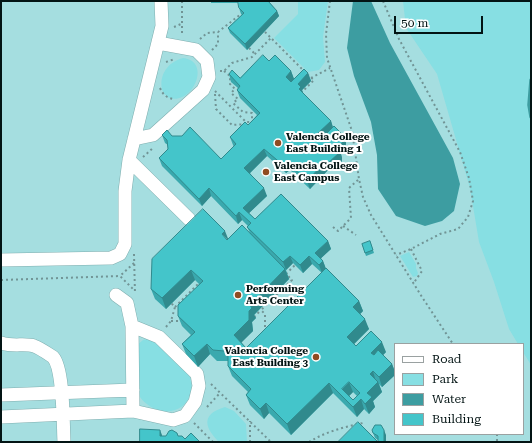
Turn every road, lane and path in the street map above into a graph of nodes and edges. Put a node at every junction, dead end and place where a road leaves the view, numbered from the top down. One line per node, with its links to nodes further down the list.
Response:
1 (161, 1): 10 (lane)
2 (182, 1): 10 (path)
3 (330, 1): 16 (path)
4 (383, 1): 36 (path)
5 (241, 14): 6 (path)
6 (218, 32): 9 (path); 12 (path)
7 (265, 32): 8 (path)
8 (271, 38): 13 (path); 19 (path)
9 (197, 43)
10 (162, 44): 27 (lane); 27 (lane)
11 (249, 48): 13 (path)
12 (210, 53)
13 (255, 54): 18 (path)
14 (180, 56): 15 (path)
15 (161, 64)
16 (330, 68): 19 (path); 30 (path)
17 (217, 71): 18 (path)
18 (224, 71): 25 (path)
19 (311, 78): 22 (path)
20 (159, 84): 24 (path)
21 (214, 91): 25 (path)
22 (301, 92)
23 (215, 96): 25 (path)
24 (176, 99)
25 (251, 123): 26 (path)
26 (257, 126)
27 (139, 138): 28 (lane); 29 (path)
28 (129, 160): 29 (lane); 38 (lane)
29 (138, 170): 31 (lane)
30 (359, 179): 33 (path); 37 (path)
31 (189, 219)
32 (333, 226): 33 (path)
33 (343, 226): 34 (path)
34 (356, 235)
35 (134, 248): 39 (path)
36 (411, 249): 37 (path); 46 (path)
37 (396, 255): 46 (path)
38 (1, 260)
39 (134, 263): 43 (path); 47 (path)
40 (295, 265): 42 (path)
41 (281, 269): 42 (path)
42 (286, 274): 52 (path)
43 (120, 276): 44 (path); 47 (path)
44 (1, 280)
45 (198, 284): 51 (path)
46 (413, 284): 60 (path)
47 (134, 290): 49 (path)
48 (116, 295): 56 (lane)
49 (135, 298)
50 (171, 304): 51 (path)
51 (175, 307): 54 (path)
52 (262, 310): 53 (path); 58 (path)
53 (254, 317)
54 (171, 321): 55 (path); 57 (path)
55 (182, 321)
56 (132, 326): 62 (lane); 67 (lane)
57 (163, 331)
58 (265, 333)
59 (1, 343): 63 (lane)
60 (453, 343)
61 (211, 384): 64 (path)
62 (132, 390): 63 (lane); 67 (lane)
63 (62, 392): 65 (lane); 68 (lane)
64 (220, 393): 66 (path); 71 (path)
65 (1, 395)
66 (207, 408)
67 (133, 411): 68 (lane)
68 (63, 414): 69 (lane); 73 (lane)
69 (1, 417)
70 (198, 418): 74 (path)
71 (250, 421): 75 (path); 76 (path)
72 (363, 423): 77 (path)
73 (64, 442)
74 (213, 442)
75 (250, 442)
76 (271, 442)
77 (309, 442)

